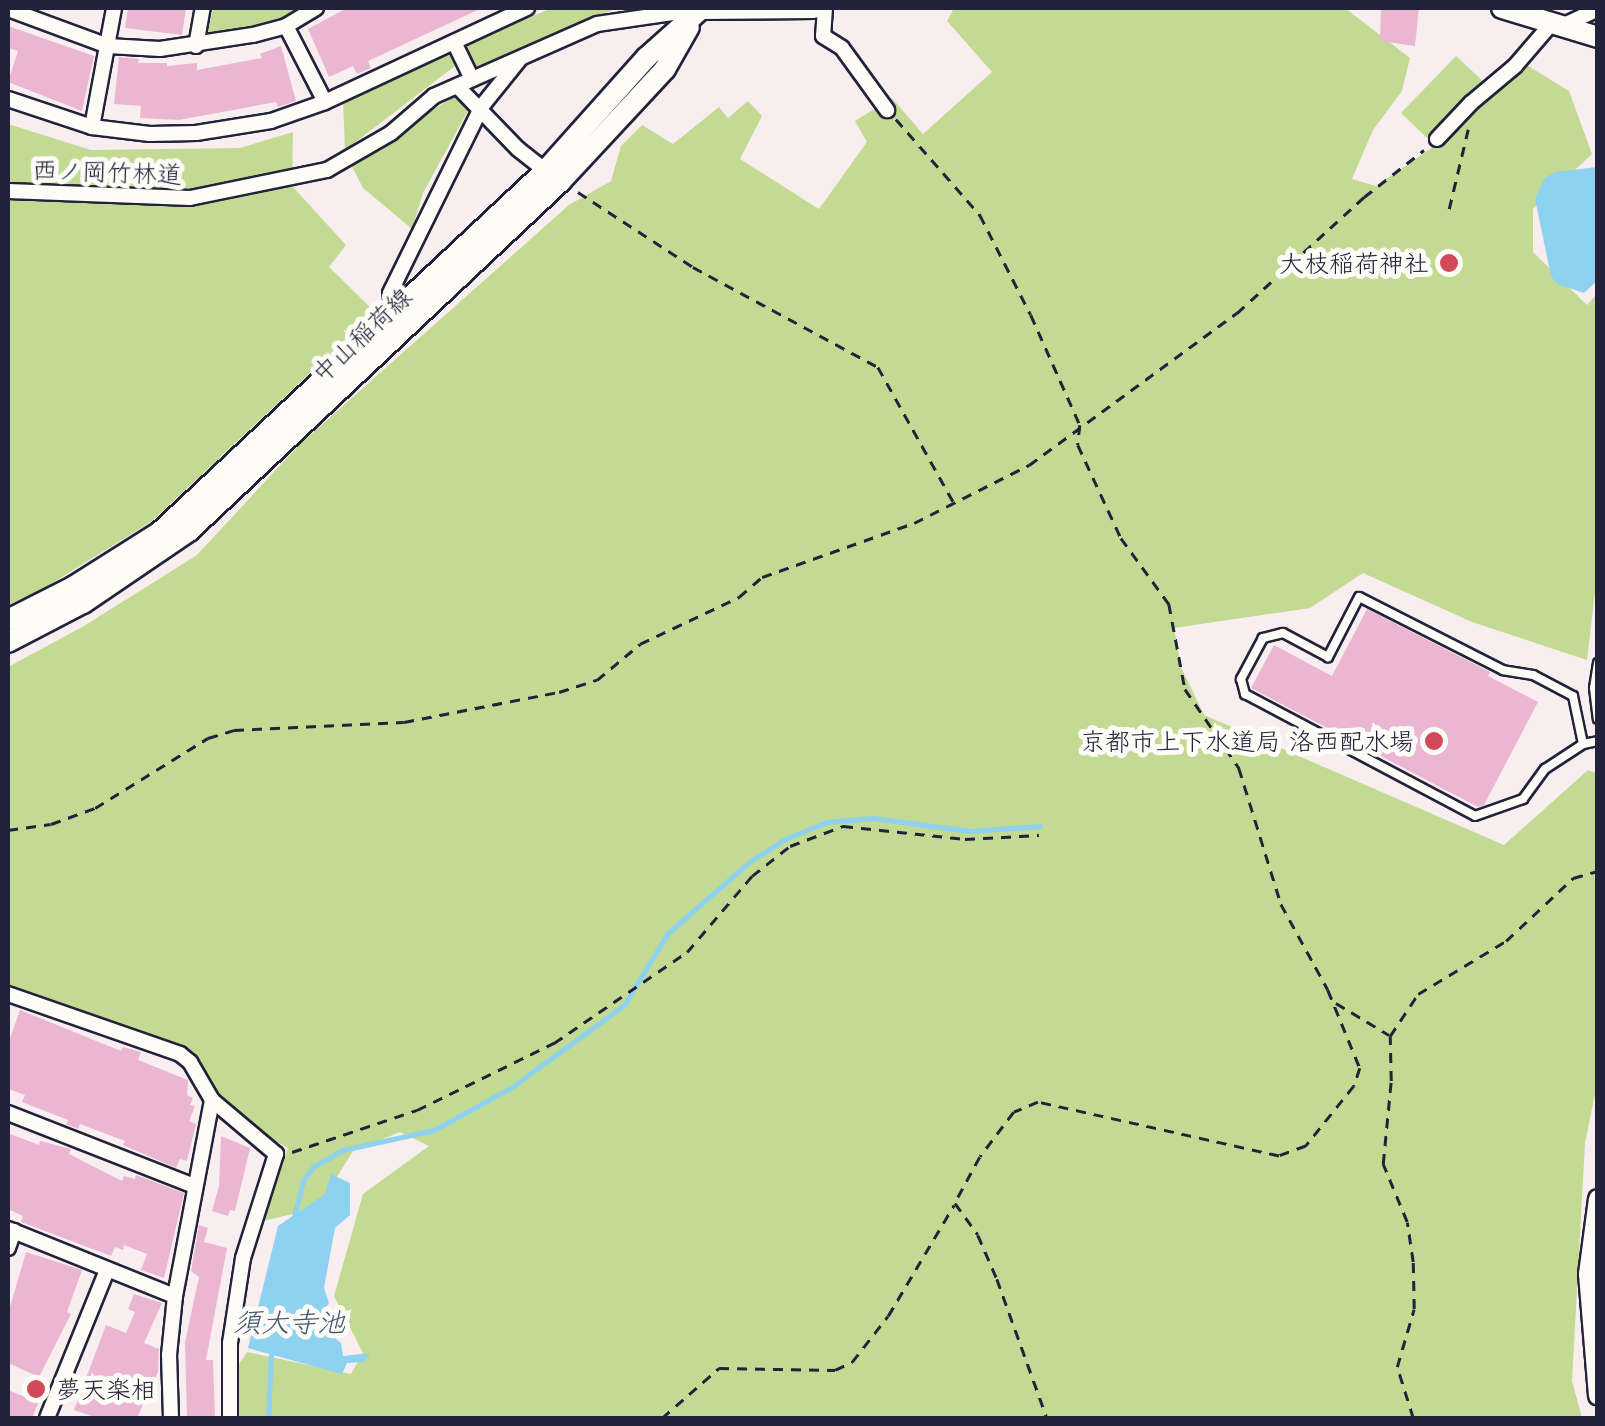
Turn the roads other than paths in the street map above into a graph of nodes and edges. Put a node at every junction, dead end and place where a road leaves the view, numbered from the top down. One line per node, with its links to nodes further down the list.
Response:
1 (114, 8): 15 (street)
2 (203, 8): 16 (street)
3 (316, 8): 12 (street)
4 (527, 8): 14 (street)
5 (701, 8): 6 (main road); 17 (street, 西ノ岡竹林道); 25 (main road, 中山稲荷線)
6 (814, 8)
7 (825, 8): 22 (street)
8 (1502, 8): 11 (main road)
9 (1598, 9): 11 (street)
10 (17, 10): 15 (street)
11 (1557, 25): 13 (main road); 24 (street)
12 (286, 26): 16 (street); 20 (street)
13 (1598, 38)
14 (454, 42): 18 (street); 20 (street)
15 (108, 46): 16 (street); 23 (street)
16 (196, 46)
17 (523, 56): 18 (street, 西ノ岡竹林道); 21 (street)
18 (465, 83): 21 (street); 26 (street, 西ノ岡竹林道)
19 (8, 100): 23 (street)
20 (325, 102): 23 (street)
21 (482, 106): 25 (street); 27 (street)
22 (888, 110)
23 (92, 126)
24 (1437, 140)
25 (553, 176): 27 (main road, 中山稲荷線); 29 (main road, 中山稲荷線)
26 (8, 191)
27 (394, 314): 28 (main road, 中山稲荷線)
28 (8, 620)
29 (8, 642)
30 (1598, 663): 31 (lane)
31 (1598, 719)
32 (1598, 741): 33 (lane)
33 (1583, 744): 33 (lane)
34 (8, 994): 35 (street)
35 (212, 1100): 37 (street); 46 (street)
36 (8, 1113): 37 (street)
37 (194, 1186): 42 (street)
38 (1598, 1200): 43 (street)
39 (11, 1230): 40 (street); 41 (street)
40 (8, 1248)
41 (107, 1270): 42 (street); 44 (street)
42 (176, 1296): 45 (street)
43 (1598, 1396)
44 (47, 1418)
45 (172, 1418)
46 (230, 1418)

